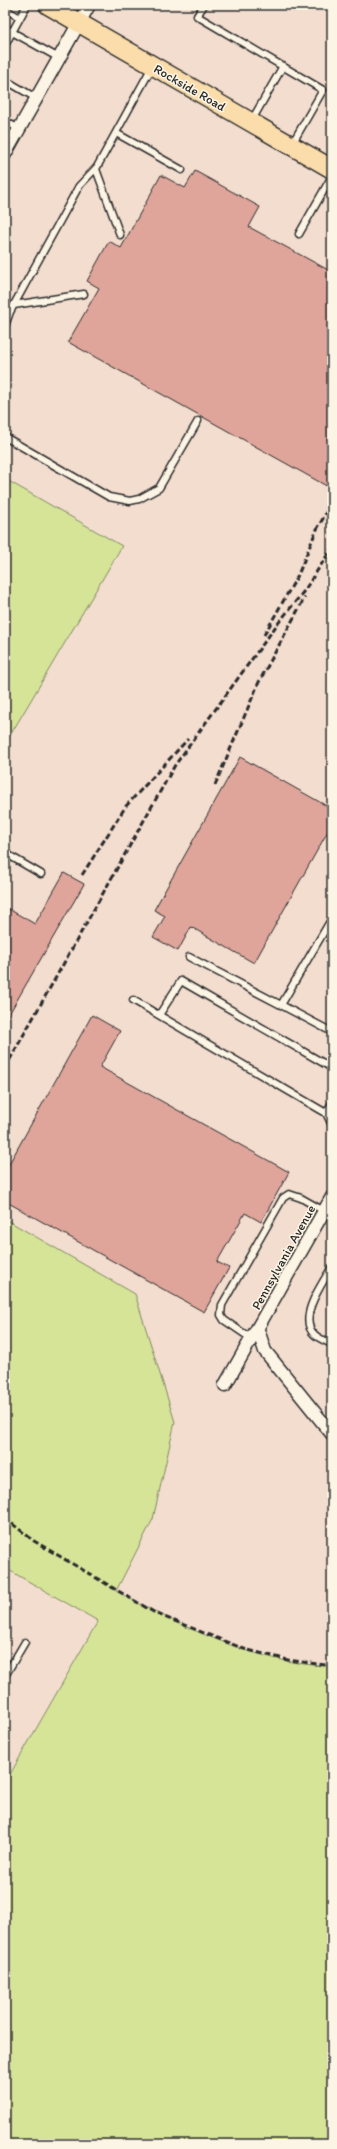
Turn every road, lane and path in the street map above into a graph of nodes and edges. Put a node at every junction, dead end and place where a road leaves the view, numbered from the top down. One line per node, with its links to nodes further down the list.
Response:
1 (27, 5): 6 (lane)
2 (48, 5): 7 (main road, Rockside Road)
3 (89, 5): 7 (street)
4 (204, 5): 13 (lane)
5 (5, 9): 6 (lane)
6 (20, 18): 9 (lane)
7 (79, 23): 11 (street); 12 (main road, Rockside Road)
8 (5, 28): 9 (lane)
9 (12, 32): 10 (lane); 11 (lane)
10 (5, 45)
11 (58, 58): 15 (street)
12 (153, 66): 17 (main road, Rockside Road); 19 (lane)
13 (283, 66): 17 (lane); 20 (lane)
14 (5, 80): 15 (lane)
15 (36, 98): 18 (street)
16 (5, 121): 18 (lane)
17 (251, 122): 20 (main road, Rockside Road)
18 (19, 129): 21 (street)
19 (116, 133): 22 (lane); 24 (lane)
20 (291, 146): 23 (main road, Rockside Road)
21 (5, 154)
22 (96, 169): 27 (lane); 29 (lane)
23 (332, 169)
24 (182, 170)
25 (332, 176): 26 (lane)
26 (299, 234)
27 (120, 235)
28 (84, 294): 29 (lane)
29 (14, 305): 30 (lane)
30 (5, 326)
31 (198, 421): 32 (lane)
32 (5, 437)
33 (5, 853): 34 (lane)
34 (41, 874)
35 (332, 918): 38 (lane)
36 (189, 957): 38 (lane)
37 (133, 1000): 39 (lane)
38 (281, 1005): 40 (lane)
39 (159, 1015): 41 (lane); 43 (lane)
40 (332, 1032)
41 (332, 1068)
42 (332, 1103): 43 (lane)
43 (326, 1113): 44 (lane)
44 (332, 1125)
45 (332, 1197): 46 (street, Pennsylvania Avenue)
46 (324, 1211): 48 (street, Pennsylvania Avenue); 48 (lane)
47 (332, 1267): 49 (lane)
48 (255, 1335): 50 (street, Pennsylvania Avenue); 51 (street, Pennsylvania Avenue)
49 (332, 1344)
50 (225, 1385)
51 (332, 1434)
52 (25, 1642): 53 (lane)
53 (5, 1676)

